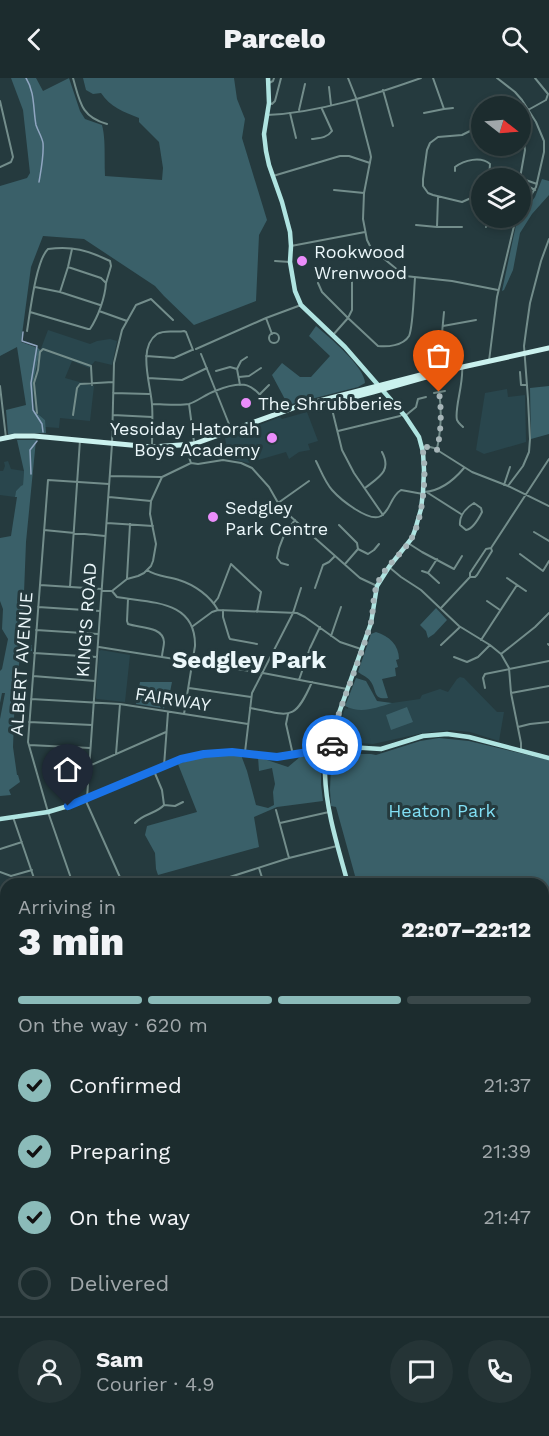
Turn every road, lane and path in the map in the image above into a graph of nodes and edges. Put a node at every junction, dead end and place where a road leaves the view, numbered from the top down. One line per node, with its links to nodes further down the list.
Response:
1 (73, 78): 29 (street)
2 (274, 78): 9 (street)
3 (281, 78): 17 (street)
4 (348, 78): 14 (street)
5 (421, 78): 12 (street)
6 (433, 78): 23 (street)
7 (497, 78): 13 (street)
8 (536, 78): 15 (street)
9 (268, 81): 17 (main road)
10 (305, 84): 24 (street)
11 (329, 87): 18 (street)
12 (383, 90): 14 (street); 30 (street)
13 (518, 96)
14 (356, 98): 18 (street); 34 (street)
15 (546, 100): 19 (street); 22 (street)
16 (0, 101): 35 (street)
17 (269, 103): 27 (main road)
18 (331, 105): 20 (street)
19 (549, 105)
20 (321, 107): 24 (street); 33 (street)
21 (453, 108): 23 (street)
22 (531, 108)
23 (444, 110): 26 (street)
24 (299, 111): 25 (street)
25 (290, 113): 27 (street); 32 (street)
26 (424, 113)
27 (267, 115): 38 (main road)
28 (531, 115): 40 (street)
29 (108, 124)
30 (393, 126)
31 (471, 130): 45 (street)
32 (296, 138)
33 (312, 139)
34 (370, 163): 38 (street); 44 (street)
35 (0, 167)
36 (490, 168): 37 (street)
37 (455, 171)
38 (273, 176): 54 (main road)
39 (531, 184): 40 (street)
40 (537, 184): 43 (street)
41 (531, 187): 43 (street)
42 (334, 190): 44 (street)
43 (535, 190): 46 (street)
44 (364, 193): 52 (street)
45 (438, 196): 47 (street); 49 (street)
46 (531, 196)
47 (471, 198)
48 (416, 225): 49 (street)
49 (437, 227): 50 (street)
50 (462, 227)
51 (514, 228): 64 (street)
52 (365, 232): 54 (street); 59 (street)
53 (549, 239): 82 (street)
54 (291, 246): 57 (main road)
55 (72, 248): 58 (street); 62 (street); 63 (street)
56 (275, 261): 57 (street)
57 (290, 262): 67 (main road)
58 (68, 267): 62 (street); 65 (street)
59 (415, 278): 64 (street); 72 (street)
60 (352, 280): 72 (street)
61 (318, 282): 72 (street)
62 (106, 283): 66 (street)
63 (35, 286): 65 (street); 69 (street)
64 (498, 290): 85 (street)
65 (60, 292): 66 (street)
66 (100, 305): 68 (street)
67 (301, 305): 71 (street); 79 (main road)
68 (98, 311): 69 (street); 75 (street)
69 (30, 312): 77 (street)
70 (444, 312): 76 (street)
71 (266, 318): 78 (street); 81 (street)
72 (348, 318): 79 (street)
73 (173, 320): 75 (street)
74 (476, 320): 76 (street)
75 (127, 321): 96 (street, KING'S ROAD)
76 (443, 326): 91 (street)
77 (27, 331)
78 (272, 334)
79 (333, 335): 93 (main road)
80 (549, 348): 82 (highway)
81 (196, 349): 83 (street); 83 (street); 87 (street)
82 (525, 353): 85 (highway); 100 (street)
83 (146, 356): 95 (street)
84 (247, 357): 89 (street)
85 (489, 361): 86 (highway)
86 (462, 367): 91 (highway); 123 (street)
87 (207, 368): 95 (street); 105 (street)
88 (261, 368): 94 (street)
89 (237, 369): 90 (street); 94 (street)
90 (216, 371)
91 (444, 371): 102 (highway); 103 (highway)
92 (520, 372): 100 (street)
93 (368, 374): 103 (main road); 104 (main road)
94 (239, 377): 98 (street)
95 (148, 378): 110 (street)
96 (113, 382): 97 (street); 108 (street, KING'S ROAD)
97 (92, 385): 117 (street); 119 (street)
98 (240, 385): 105 (street); 111 (street)
99 (269, 385): 111 (street)
100 (527, 385): 145 (street)
101 (0, 386): 126 (street)
102 (396, 386): 103 (highway); 113 (main road)
103 (380, 388): 104 (highway); 113 (main road); 114 (highway)
104 (366, 389): 114 (highway)
105 (215, 391): 116 (street); 124 (street)
106 (445, 391): 107 (street)
107 (439, 392): 109 (street); 133 (street)
108 (113, 393): 110 (street); 120 (street, KING'S ROAD)
109 (434, 393)
110 (150, 394): 115 (street)
111 (260, 394): 118 (street)
112 (426, 397): 121 (street)
113 (390, 399): 121 (main road)
114 (330, 400): 118 (highway); 125 (street)
115 (152, 404): 116 (street); 122 (street)
116 (189, 404): 129 (street)
117 (37, 413)
118 (276, 413): 124 (highway)
119 (73, 415)
120 (113, 415): 122 (street); 128 (street, KING'S ROAD)
121 (404, 415): 125 (street); 132 (main road)
122 (152, 417): 131 (street)
123 (464, 427)
124 (232, 431): 129 (highway)
125 (338, 431): 146 (street)
126 (3, 438): 127 (highway)
127 (80, 440): 128 (highway); 143 (street)
128 (112, 444): 131 (highway); 140 (street, KING'S ROAD)
129 (194, 444): 130 (highway)
130 (185, 445): 131 (highway); 137 (street)
131 (152, 447)
132 (422, 447): 133 (street); 147 (main road)
133 (437, 450): 139 (street)
134 (382, 452): 146 (street)
135 (549, 459): 148 (street)
136 (316, 461): 153 (street)
137 (191, 463): 141 (street); 151 (street)
138 (510, 467): 145 (street)
139 (464, 468): 145 (street); 147 (street)
140 (110, 476): 141 (street); 144 (street, KING'S ROAD)
141 (162, 477): 150 (street)
142 (309, 481): 151 (street)
143 (77, 482): 144 (street); 160 (street, ALBERT AVENUE); 162 (street)
144 (109, 484): 149 (street, KING'S ROAD)
145 (506, 485): 148 (street)
146 (365, 488): 153 (street)
147 (425, 493): 153 (street); 154 (street); 165 (main road)
148 (525, 495): 152 (street); 167 (street)
149 (108, 497): 150 (street); 156 (street, KING'S ROAD)
150 (151, 501): 159 (street)
151 (278, 503): 155 (street)
152 (549, 506)
153 (383, 515)
154 (462, 515): 154 (street)
155 (295, 520): 170 (street); 175 (street)
156 (106, 523): 157 (street); 163 (street, KING'S ROAD)
157 (130, 524): 159 (street); 182 (street)
158 (339, 525): 168 (street)
159 (153, 526): 177 (street)
160 (44, 530): 162 (street); 184 (street, ALBERT AVENUE)
161 (534, 532): 164 (street)
162 (74, 533): 163 (street); 187 (street)
163 (105, 536): 190 (street, KING'S ROAD)
164 (549, 541)
165 (408, 543): 172 (street); 176 (main road)
166 (379, 544): 168 (street)
167 (491, 548): 180 (street); 180 (street)
168 (358, 549): 174 (street)
169 (520, 554): 173 (street)
170 (336, 556): 174 (street); 189 (street)
171 (462, 556): 172 (street)
172 (436, 560): 179 (street)
173 (549, 561)
174 (345, 564): 186 (street)
175 (288, 565)
176 (389, 567): 186 (main road); 198 (street)
177 (147, 570): 182 (street); 195 (street)
178 (422, 571): 179 (street)
179 (428, 573): 183 (street)
180 (471, 577): 198 (street)
181 (507, 578): 185 (street)
182 (127, 579): 191 (street)
183 (439, 583)
184 (40, 585): 187 (street); 197 (street, ALBERT AVENUE)
185 (517, 585): 192 (street); 201 (street)
186 (377, 586): 217 (main road)
187 (70, 587): 190 (street)
188 (301, 588): 204 (street)
189 (315, 588)
190 (102, 590): 191 (street); 202 (street, KING'S ROAD)
191 (112, 591): 193 (street)
192 (526, 591)
193 (128, 599): 206 (street); 221 (street)
194 (487, 601): 201 (street)
195 (214, 603): 199 (street); 203 (street)
196 (341, 607): 211 (street)
197 (38, 608): 202 (street); 209 (street, ALBERT AVENUE)
198 (440, 609): 208 (street)
199 (218, 610): 200 (street); 206 (street)
200 (224, 610): 203 (street); 213 (street)
201 (500, 610): 212 (street)
202 (100, 611): 210 (street, KING'S ROAD)
203 (256, 612): 204 (street)
204 (293, 613): 207 (street); 226 (street)
205 (549, 613): 219 (street)
206 (193, 626): 224 (street)
207 (320, 627): 211 (street); 228 (street)
208 (460, 627): 212 (street); 214 (street)
209 (36, 630): 210 (street); 218 (street, ALBERT AVENUE)
210 (98, 634): 216 (street, KING'S ROAD)
211 (331, 636): 217 (street)
212 (481, 640): 215 (street)
213 (257, 644)
214 (441, 645)
215 (490, 645): 219 (street); 222 (street)
216 (98, 647): 220 (street, KING'S ROAD); 221 (street)
217 (362, 650): 234 (main road)
218 (34, 653): 220 (street); 227 (street, ALBERT AVENUE)
219 (501, 654): 225 (street)
220 (97, 657): 229 (street, KING'S ROAD)
221 (162, 657): 224 (street)
222 (454, 657)
223 (549, 661): 225 (street)
224 (193, 662): 226 (street); 232 (street)
225 (509, 668): 233 (street); 235 (street)
226 (263, 673): 228 (street); 236 (street)
227 (33, 676): 229 (street); 237 (street, ALBERT AVENUE)
228 (299, 680): 230 (street)
229 (95, 681): 238 (street, KING'S ROAD)
230 (312, 682): 234 (street); 243 (street)
231 (549, 686): 235 (street)
232 (189, 688): 236 (street); 242 (street)
233 (485, 688)
234 (347, 689): 249 (main road)
235 (510, 693): 248 (street)
236 (252, 698): 240 (street)
237 (31, 699): 238 (street, FAIRWAY); 244 (street, ALBERT AVENUE)
238 (94, 703): 239 (street, FAIRWAY); 247 (street, KING'S ROAD)
239 (120, 704): 241 (street, FAIRWAY); 257 (street)
240 (250, 708): 243 (street); 246 (street)
241 (168, 712): 242 (street, FAIRWAY); 250 (street)
242 (184, 714): 246 (street, FAIRWAY)
243 (288, 714): 258 (street)
244 (29, 722): 247 (street); 251 (street, ALBERT AVENUE)
245 (549, 722): 248 (street)
246 (248, 724): 256 (street)
247 (92, 725): 252 (street, KING'S ROAD)
248 (518, 727): 255 (street)
249 (336, 728): 253 (main road); 254 (main road)
250 (165, 732): 257 (street); 262 (street)
251 (29, 745): 252 (street); 271 (street, ALBERT AVENUE)
252 (90, 748): 261 (street, KING'S ROAD)
253 (346, 748): 254 (main road); 255 (main road); 260 (main road)
254 (328, 749): 258 (main road); 260 (main road); 263 (main road)
255 (521, 750): 259 (main road)
256 (245, 752): 258 (main road); 262 (main road)
257 (116, 754): 261 (street)
258 (293, 755)
259 (549, 758)
260 (329, 761): 263 (main road)
261 (89, 766): 266 (street, KING'S ROAD)
262 (164, 766): 264 (main road)
263 (325, 770): 272 (main road)
264 (154, 771): 267 (main road); 269 (street)
265 (63, 773): 266 (street)
266 (88, 784): 267 (street, KING'S ROAD)
267 (86, 798): 271 (main road); 286 (street)
268 (183, 802): 269 (street)
269 (164, 805): 275 (street)
270 (276, 810): 276 (street)
271 (48, 812): 273 (main road); 285 (street, ALBERT AVENUE)
272 (329, 812): 276 (street); 278 (main road)
273 (13, 817): 274 (main road); 277 (street)
274 (0, 819)
275 (135, 823)
276 (280, 823): 280 (street)
277 (22, 842): 279 (street); 282 (street)
278 (337, 846): 280 (street); 289 (main road)
279 (0, 849)
280 (289, 858): 281 (street)
281 (259, 868): 287 (street); 288 (street)
282 (32, 870): 283 (street); 284 (street)
283 (0, 872)
284 (34, 878)
285 (71, 878)
286 (120, 878)
287 (227, 878)
288 (262, 878)
289 (346, 878)
290 (0, 1318): 291 (street)
291 (0, 1340)

